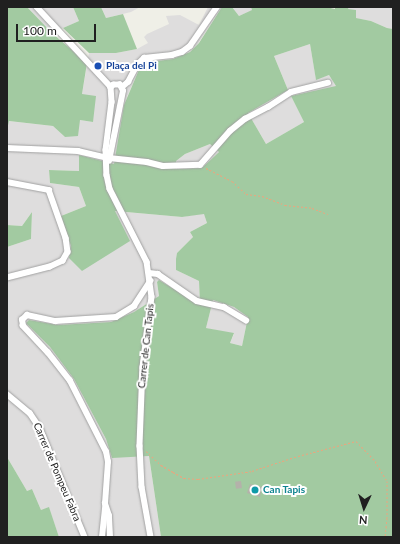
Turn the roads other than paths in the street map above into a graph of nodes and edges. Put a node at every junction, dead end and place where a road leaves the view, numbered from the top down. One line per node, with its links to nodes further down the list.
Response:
1 (37, 7): 4 (street)
2 (217, 7): 5 (street)
3 (328, 83): 7 (street)
4 (111, 90): 5 (street); 5 (street); 7 (street, Carrer de Can Tapis)
5 (122, 90): 7 (street)
6 (7, 148): 7 (street)
7 (107, 157): 9 (street, Carrer de Can Tapis)
8 (7, 182): 10 (street)
9 (149, 273): 11 (street, Carrer de Can Tapis); 12 (street)
10 (7, 278)
11 (150, 280): 14 (street); 18 (street, Carrer de Can Tapis)
12 (246, 320)
13 (7, 394): 15 (street, Carrer de Pompeu Fabra)
14 (105, 504): 16 (street); 17 (street)
15 (84, 537)
16 (102, 537)
17 (110, 537)
18 (151, 537)

